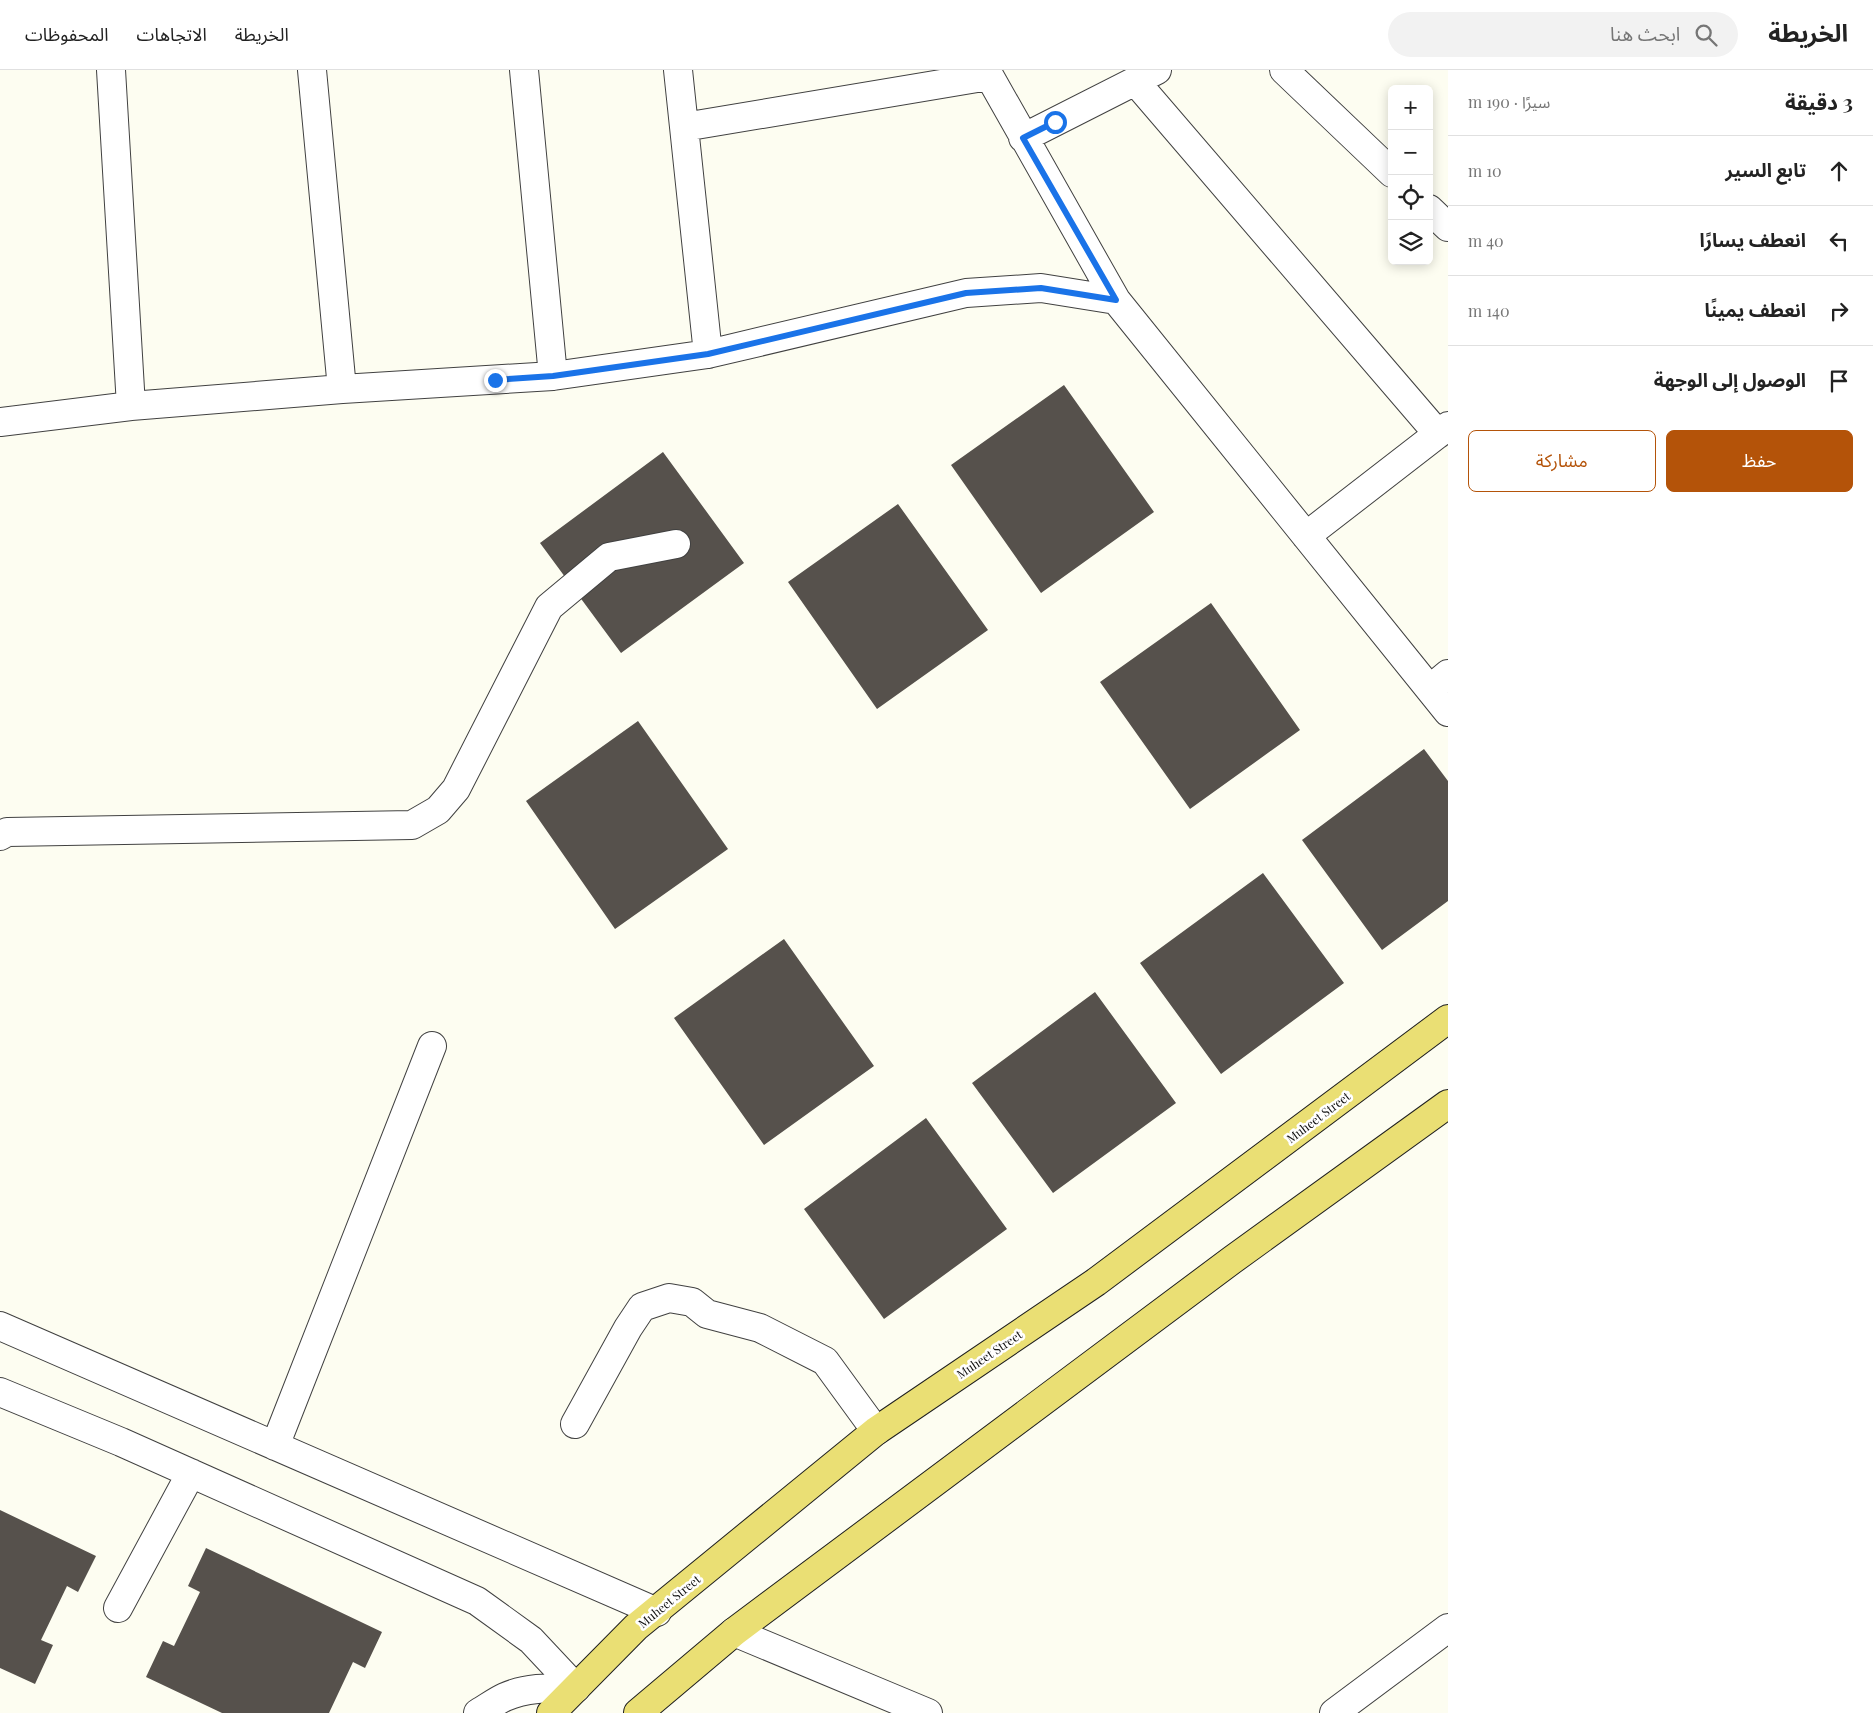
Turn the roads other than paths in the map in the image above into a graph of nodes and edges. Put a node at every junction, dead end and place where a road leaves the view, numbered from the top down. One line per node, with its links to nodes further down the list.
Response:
1 (111, 70): 17 (street)
2 (312, 70): 16 (street)
3 (524, 70): 15 (street)
4 (678, 70): 8 (street)
5 (1284, 70): 10 (street)
6 (988, 73): 8 (street); 9 (street)
7 (1146, 76): 9 (street); 19 (street)
8 (684, 127): 14 (street)
9 (1023, 138): 13 (street)
10 (1388, 169)
11 (1433, 214): 12 (street)
12 (1448, 228)
13 (1116, 300): 14 (street); 20 (street)
14 (708, 354): 15 (street)
15 (553, 376): 16 (street)
16 (342, 389): 17 (street)
17 (131, 406): 18 (street)
18 (0, 422)
19 (1443, 430): 20 (street)
20 (1306, 536): 22 (street)
21 (676, 544): 24 (street)
22 (1439, 682): 23 (street)
23 (1448, 712)
24 (0, 836)
25 (1448, 1019): 31 (main road, Muheet Street)
26 (432, 1046): 32 (street)
27 (1448, 1104): 37 (main road)
28 (0, 1326): 32 (street)
29 (0, 1392): 33 (street)
30 (575, 1424): 31 (street)
31 (876, 1431): 35 (main road, Muheet Street)
32 (275, 1446): 35 (street)
33 (191, 1473): 34 (street); 38 (street)
34 (118, 1608)
35 (657, 1612): 38 (main road, Muheet Street)
36 (1448, 1628): 43 (street)
37 (734, 1632): 41 (main road); 42 (street)
38 (576, 1688): 39 (street); 40 (main road, Muheet Street)
39 (478, 1713)
40 (551, 1713)
41 (638, 1713)
42 (928, 1713)
43 (1334, 1713)

